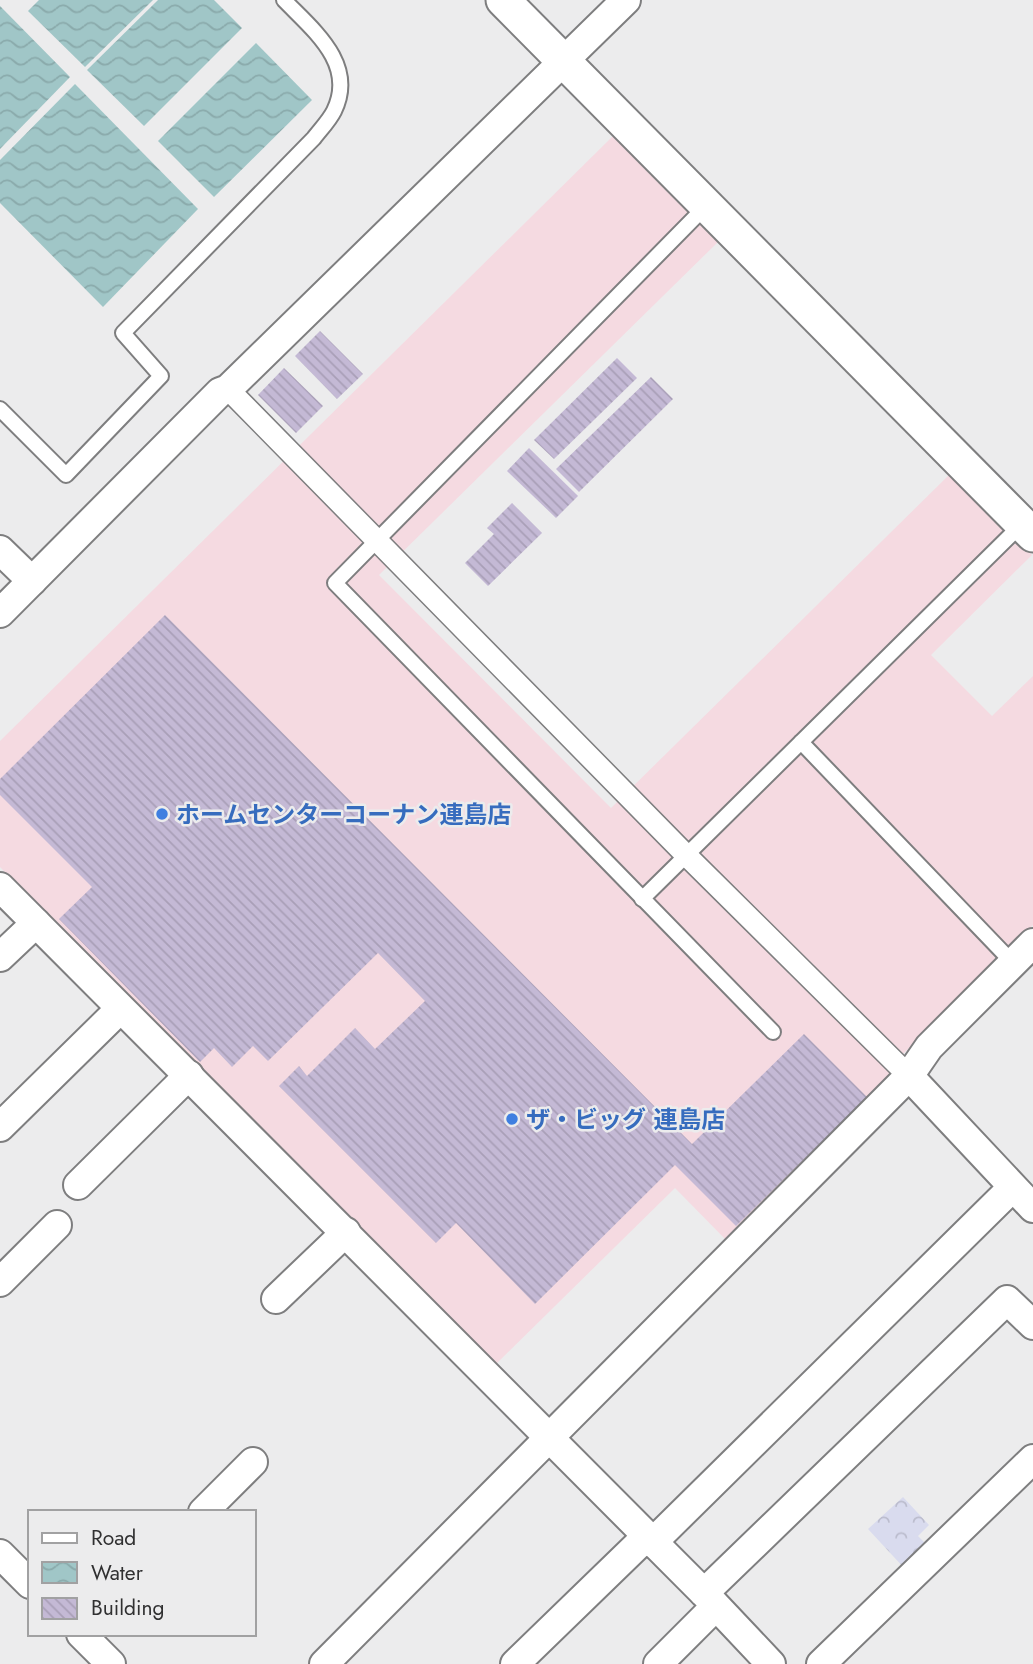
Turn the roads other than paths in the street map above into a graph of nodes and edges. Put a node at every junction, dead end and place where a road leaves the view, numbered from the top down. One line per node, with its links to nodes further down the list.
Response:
1 (284, 0): 7 (lane)
2 (503, 0): 4 (street)
3 (626, 0): 4 (street)
4 (565, 61): 5 (street); 6 (street)
5 (707, 205): 8 (street); 9 (lane)
6 (228, 389): 9 (street); 11 (street)
7 (0, 409)
8 (1028, 529): 13 (lane)
9 (377, 541): 14 (street); 16 (lane)
10 (0, 550): 11 (street)
11 (32, 581): 12 (street)
12 (0, 613)
13 (801, 742): 14 (lane); 20 (lane)
14 (687, 856): 16 (lane); 24 (street)
15 (0, 887): 17 (street)
16 (642, 899): 22 (lane)
17 (36, 923): 19 (street); 21 (street)
18 (1033, 943): 20 (street)
19 (0, 957)
20 (1013, 963): 24 (street)
21 (120, 1009): 23 (street); 25 (street)
22 (773, 1032)
23 (189, 1075): 26 (street); 30 (street)
24 (909, 1076): 27 (street); 34 (street)
25 (0, 1127)
26 (78, 1185)
27 (1012, 1188): 28 (street); 38 (street)
28 (1033, 1208)
29 (57, 1225): 31 (street)
30 (346, 1232): 32 (street); 34 (street)
31 (0, 1282)
32 (276, 1299)
33 (1033, 1325): 41 (street)
34 (550, 1441): 38 (street); 44 (street)
35 (1033, 1459): 48 (street)
36 (253, 1462): 37 (street)
37 (205, 1510)
38 (649, 1540): 41 (street); 45 (street)
39 (0, 1554): 40 (street)
40 (28, 1582)
41 (710, 1600): 46 (street); 47 (street)
42 (83, 1636): 43 (street)
43 (111, 1664)
44 (324, 1664)
45 (515, 1664)
46 (658, 1664)
47 (771, 1664)
48 (821, 1664)

